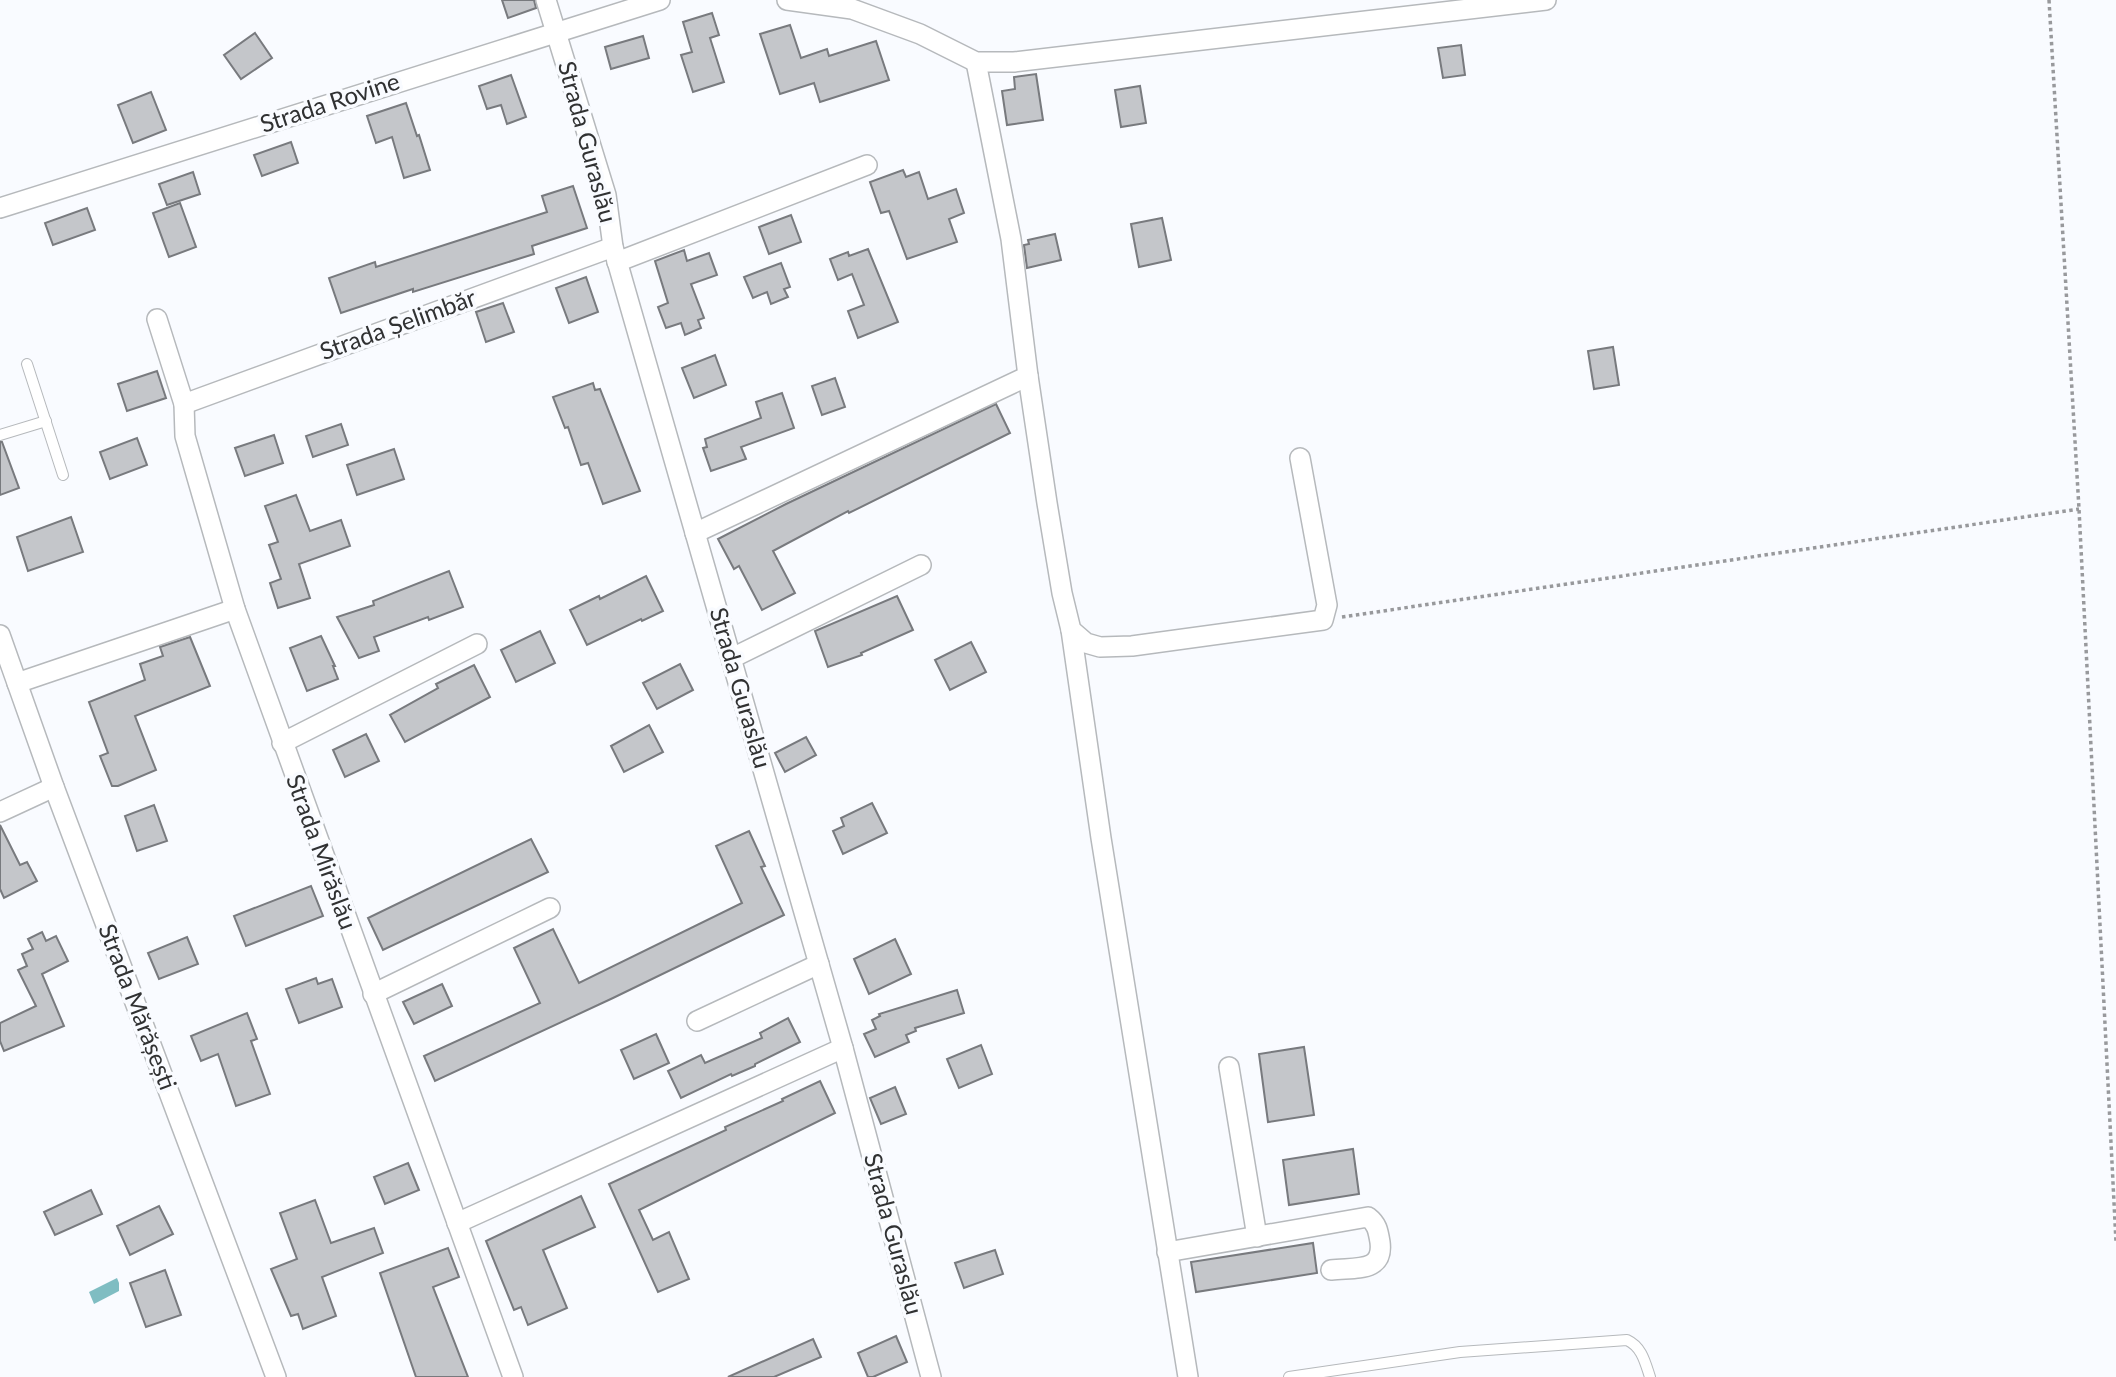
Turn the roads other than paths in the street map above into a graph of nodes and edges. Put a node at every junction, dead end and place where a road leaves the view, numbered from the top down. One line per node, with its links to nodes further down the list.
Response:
1 (546, 0): 5 (street, Strada Guraslău)
2 (660, 0): 5 (street, Strada Rovine)
3 (787, 0): 6 (street)
4 (1546, 0): 6 (street)
5 (556, 31): 8 (street, Strada Rovine); 9 (street, Strada Guraslău)
6 (976, 62): 12 (street)
7 (867, 165): 9 (street, Strada Șelimbăr)
8 (0, 208)
9 (615, 254): 13 (street, Strada Șelimbăr); 18 (street, Strada Guraslău)
10 (157, 319): 13 (street, Strada Mirăslău)
11 (27, 364): 14 (lane)
12 (1028, 376): 18 (street); 21 (street)
13 (184, 404): 20 (street, Strada Mirăslău)
14 (46, 421): 15 (lane); 17 (lane)
15 (0, 435)
16 (1300, 458): 21 (street)
17 (63, 475)
18 (695, 533): 24 (street, Strada Guraslău)
19 (921, 565): 24 (street)
20 (235, 609): 25 (street); 26 (street, Strada Mirăslău)
21 (1072, 630): 37 (street)
22 (0, 635): 25 (street, Strada Mărășești)
23 (477, 644): 26 (street)
24 (732, 658): 30 (street, Strada Guraslău)
25 (18, 683): 27 (street, Strada Mărășești)
26 (282, 743): 31 (street, Strada Mirăslău)
27 (54, 787): 28 (street); 39 (street, Strada Mărășești)
28 (0, 812)
29 (550, 908): 31 (street)
30 (819, 964): 32 (street); 33 (street, Strada Guraslău)
31 (373, 994): 35 (street, Strada Mirăslău)
32 (697, 1021)
33 (843, 1048): 35 (street); 41 (street, Strada Guraslău)
34 (1229, 1068): 36 (street)
35 (457, 1223): 40 (street, Strada Mirăslău)
36 (1257, 1237): 37 (street); 38 (street)
37 (1167, 1252): 42 (street)
38 (1331, 1270)
39 (276, 1377)
40 (513, 1377)
41 (931, 1377)
42 (1188, 1377)
43 (1289, 1377): 44 (lane)
44 (1650, 1377)

